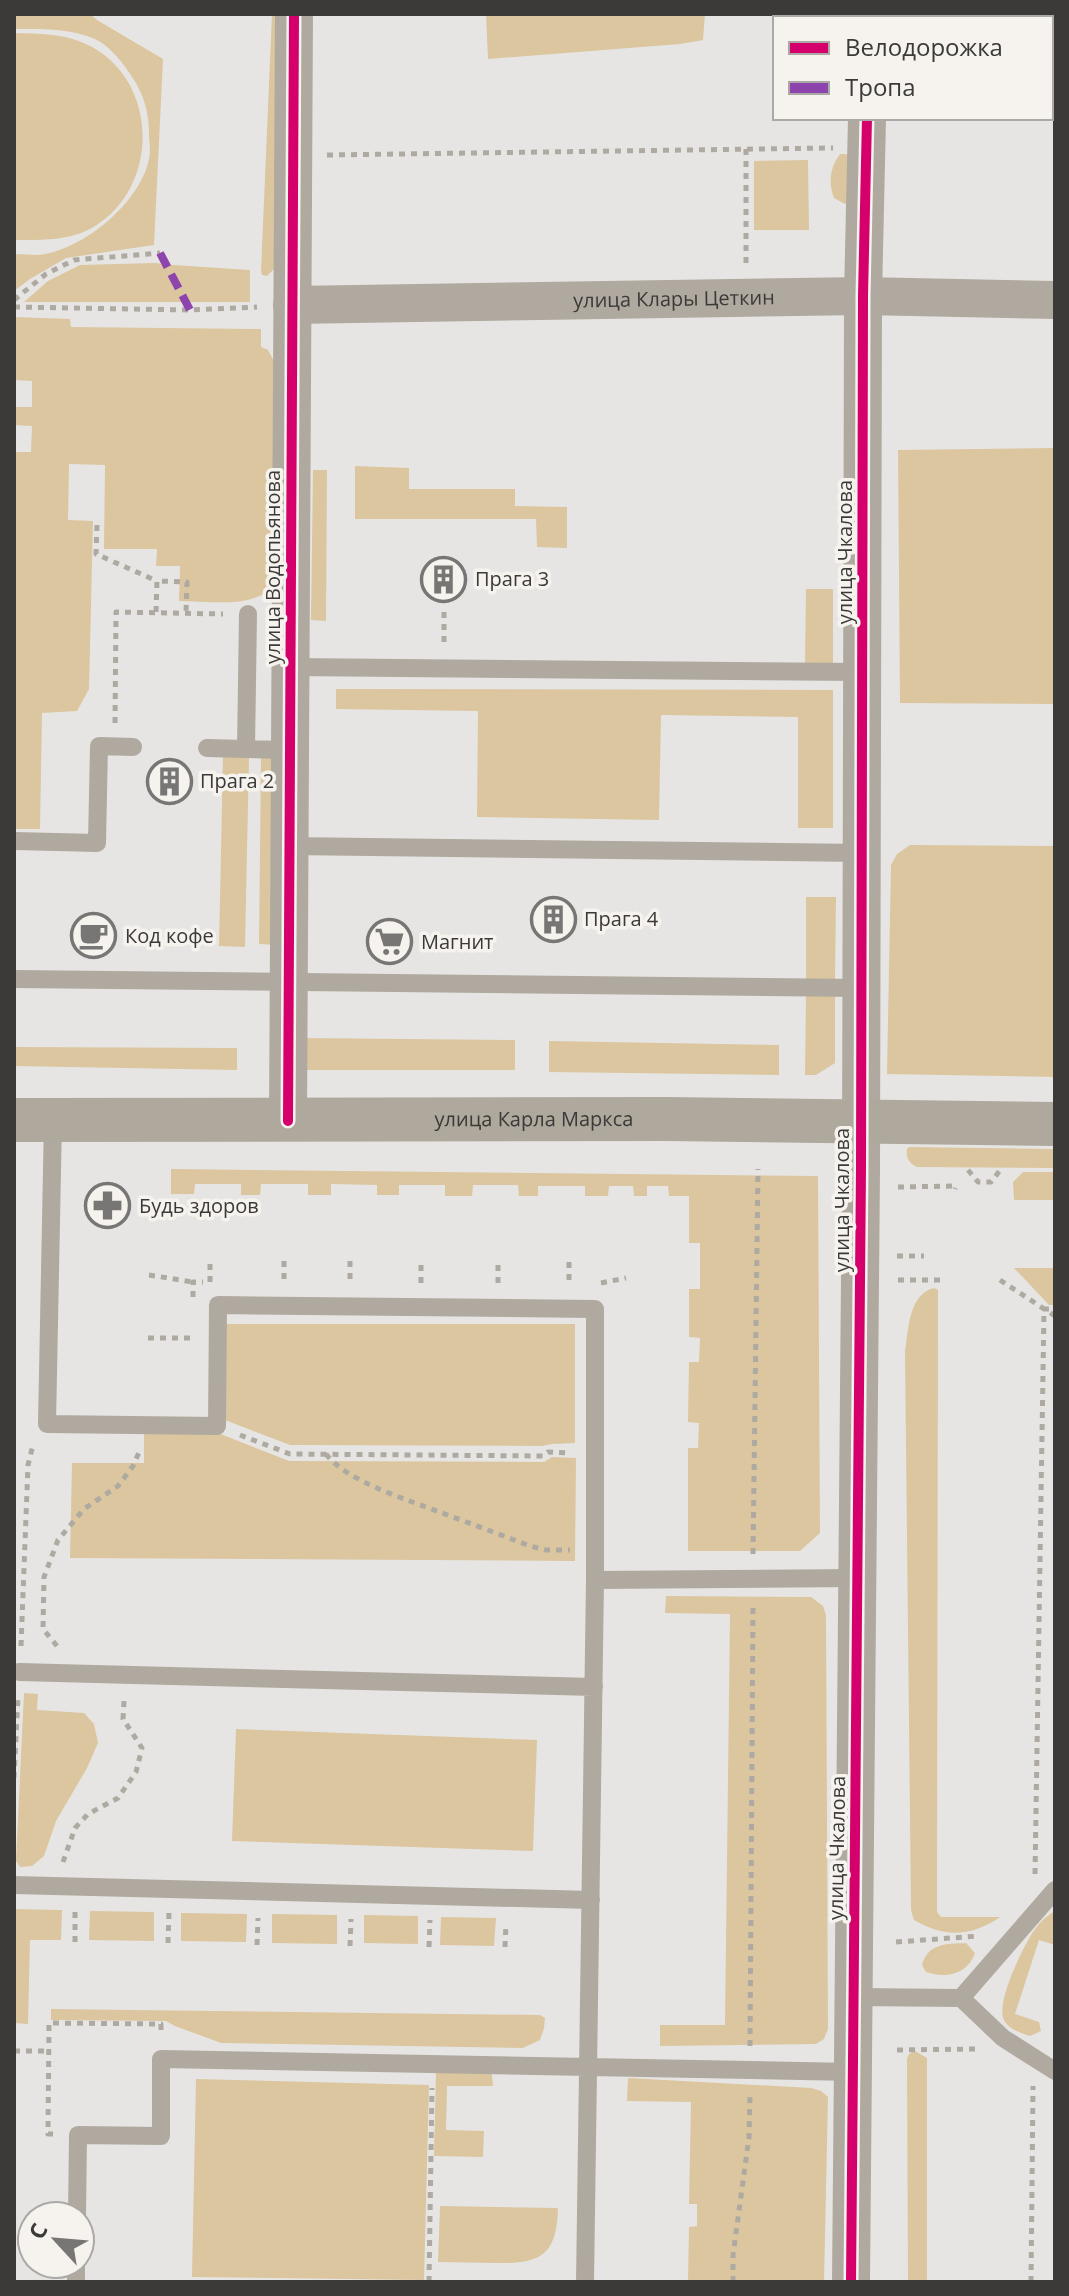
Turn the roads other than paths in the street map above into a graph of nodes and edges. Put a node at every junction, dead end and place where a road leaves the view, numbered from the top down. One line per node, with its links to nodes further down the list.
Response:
1 (294, 14): 5 (street, улица Водопьянова)
2 (866, 133): 3 (street, улица Чкалова)
3 (863, 296): 4 (street, улица Клары Цеткин); 5 (street, улица Клары Цеткин); 8 (street, улица Чкалова)
4 (1055, 300)
5 (292, 305): 7 (street, улица Водопьянова)
6 (248, 614): 11 (lane)
7 (290, 667): 8 (lane); 12 (street, улица Водопьянова)
8 (862, 672): 15 (street, улица Чкалова)
9 (124, 747): 13 (lane)
10 (207, 748): 11 (lane)
11 (246, 749): 12 (lane)
12 (289, 750): 14 (street, улица Водопьянова)
13 (14, 841)
14 (289, 846): 15 (lane); 17 (street, улица Водопьянова)
15 (862, 853): 18 (street, улица Чкалова)
16 (14, 979): 17 (lane)
17 (288, 982): 18 (lane); 20 (street, улица Водопьянова)
18 (861, 988): 21 (street, улица Чкалова)
19 (34, 1120): 20 (street, улица Карла Маркса); 24 (lane)
20 (288, 1121): 21 (street, улица Карла Маркса)
21 (860, 1122): 22 (street, улица Карла Маркса); 23 (street, улица Чкалова)
22 (1055, 1124)
23 (858, 1578): 24 (lane); 30 (street, улица Чкалова)
24 (595, 1580): 26 (lane)
25 (19, 1672): 26 (lane)
26 (594, 1687): 29 (lane)
27 (14, 1885): 29 (lane)
28 (1055, 1890): 31 (lane)
29 (591, 1900): 32 (lane)
30 (854, 1997): 31 (lane); 34 (street, улица Чкалова)
31 (961, 1998): 33 (lane)
32 (588, 2066): 34 (lane); 35 (lane); 36 (lane)
33 (1055, 2071)
34 (853, 2072): 37 (street, улица Чкалова)
35 (77, 2200)
36 (585, 2282)
37 (851, 2282)

